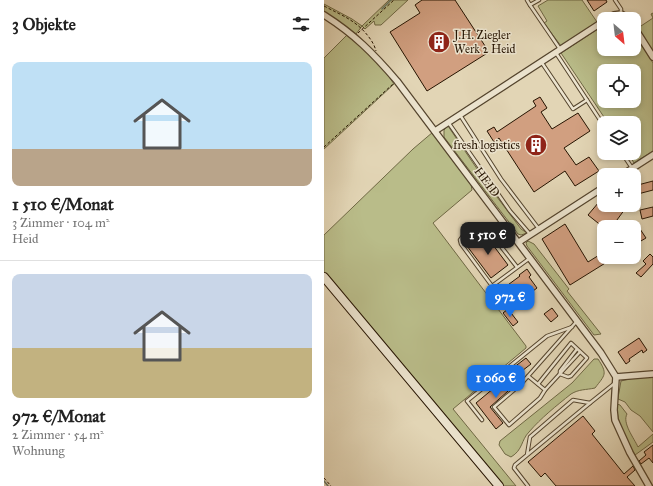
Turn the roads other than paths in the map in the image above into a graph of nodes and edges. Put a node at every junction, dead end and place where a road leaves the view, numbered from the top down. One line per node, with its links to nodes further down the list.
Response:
1 (527, 0): 4 (lane)
2 (539, 0): 4 (lane)
3 (615, 0): 5 (lane)
4 (530, 5): 9 (lane)
5 (621, 12)
6 (324, 15): 16 (street, HEID)
7 (597, 26): 9 (street)
8 (641, 38): 10 (street)
9 (558, 51): 11 (street); 12 (lane)
10 (653, 57)
11 (542, 62): 12 (lane); 13 (street)
12 (586, 100): 14 (lane)
13 (460, 115): 15 (street); 20 (lane)
14 (597, 116)
15 (448, 122): 16 (street); 21 (lane)
16 (435, 131): 22 (street, HEID)
17 (653, 155): 18 (street)
18 (634, 168)
19 (597, 192): 20 (street)
20 (539, 229): 21 (street)
21 (531, 234): 22 (street)
22 (519, 242): 23 (street, HEID)
23 (530, 258): 24 (lane); 26 (street, HEID)
24 (517, 267): 24 (lane)
25 (324, 277): 39 (main road)
26 (577, 321): 27 (lane); 33 (street, HEID)
27 (572, 326): 32 (lane); 37 (lane)
28 (577, 349): 29 (lane); 30 (lane); 34 (lane)
29 (580, 352): 30 (lane); 30 (lane)
30 (560, 374): 35 (lane)
31 (653, 374): 33 (street)
32 (528, 376): 34 (lane); 35 (lane)
33 (616, 379): 36 (lane); 41 (street)
34 (538, 384): 35 (lane)
35 (545, 390)
36 (590, 403): 38 (lane); 38 (lane)
37 (482, 420)
38 (527, 455): 40 (lane)
39 (499, 486)
40 (528, 486)
41 (649, 486)

